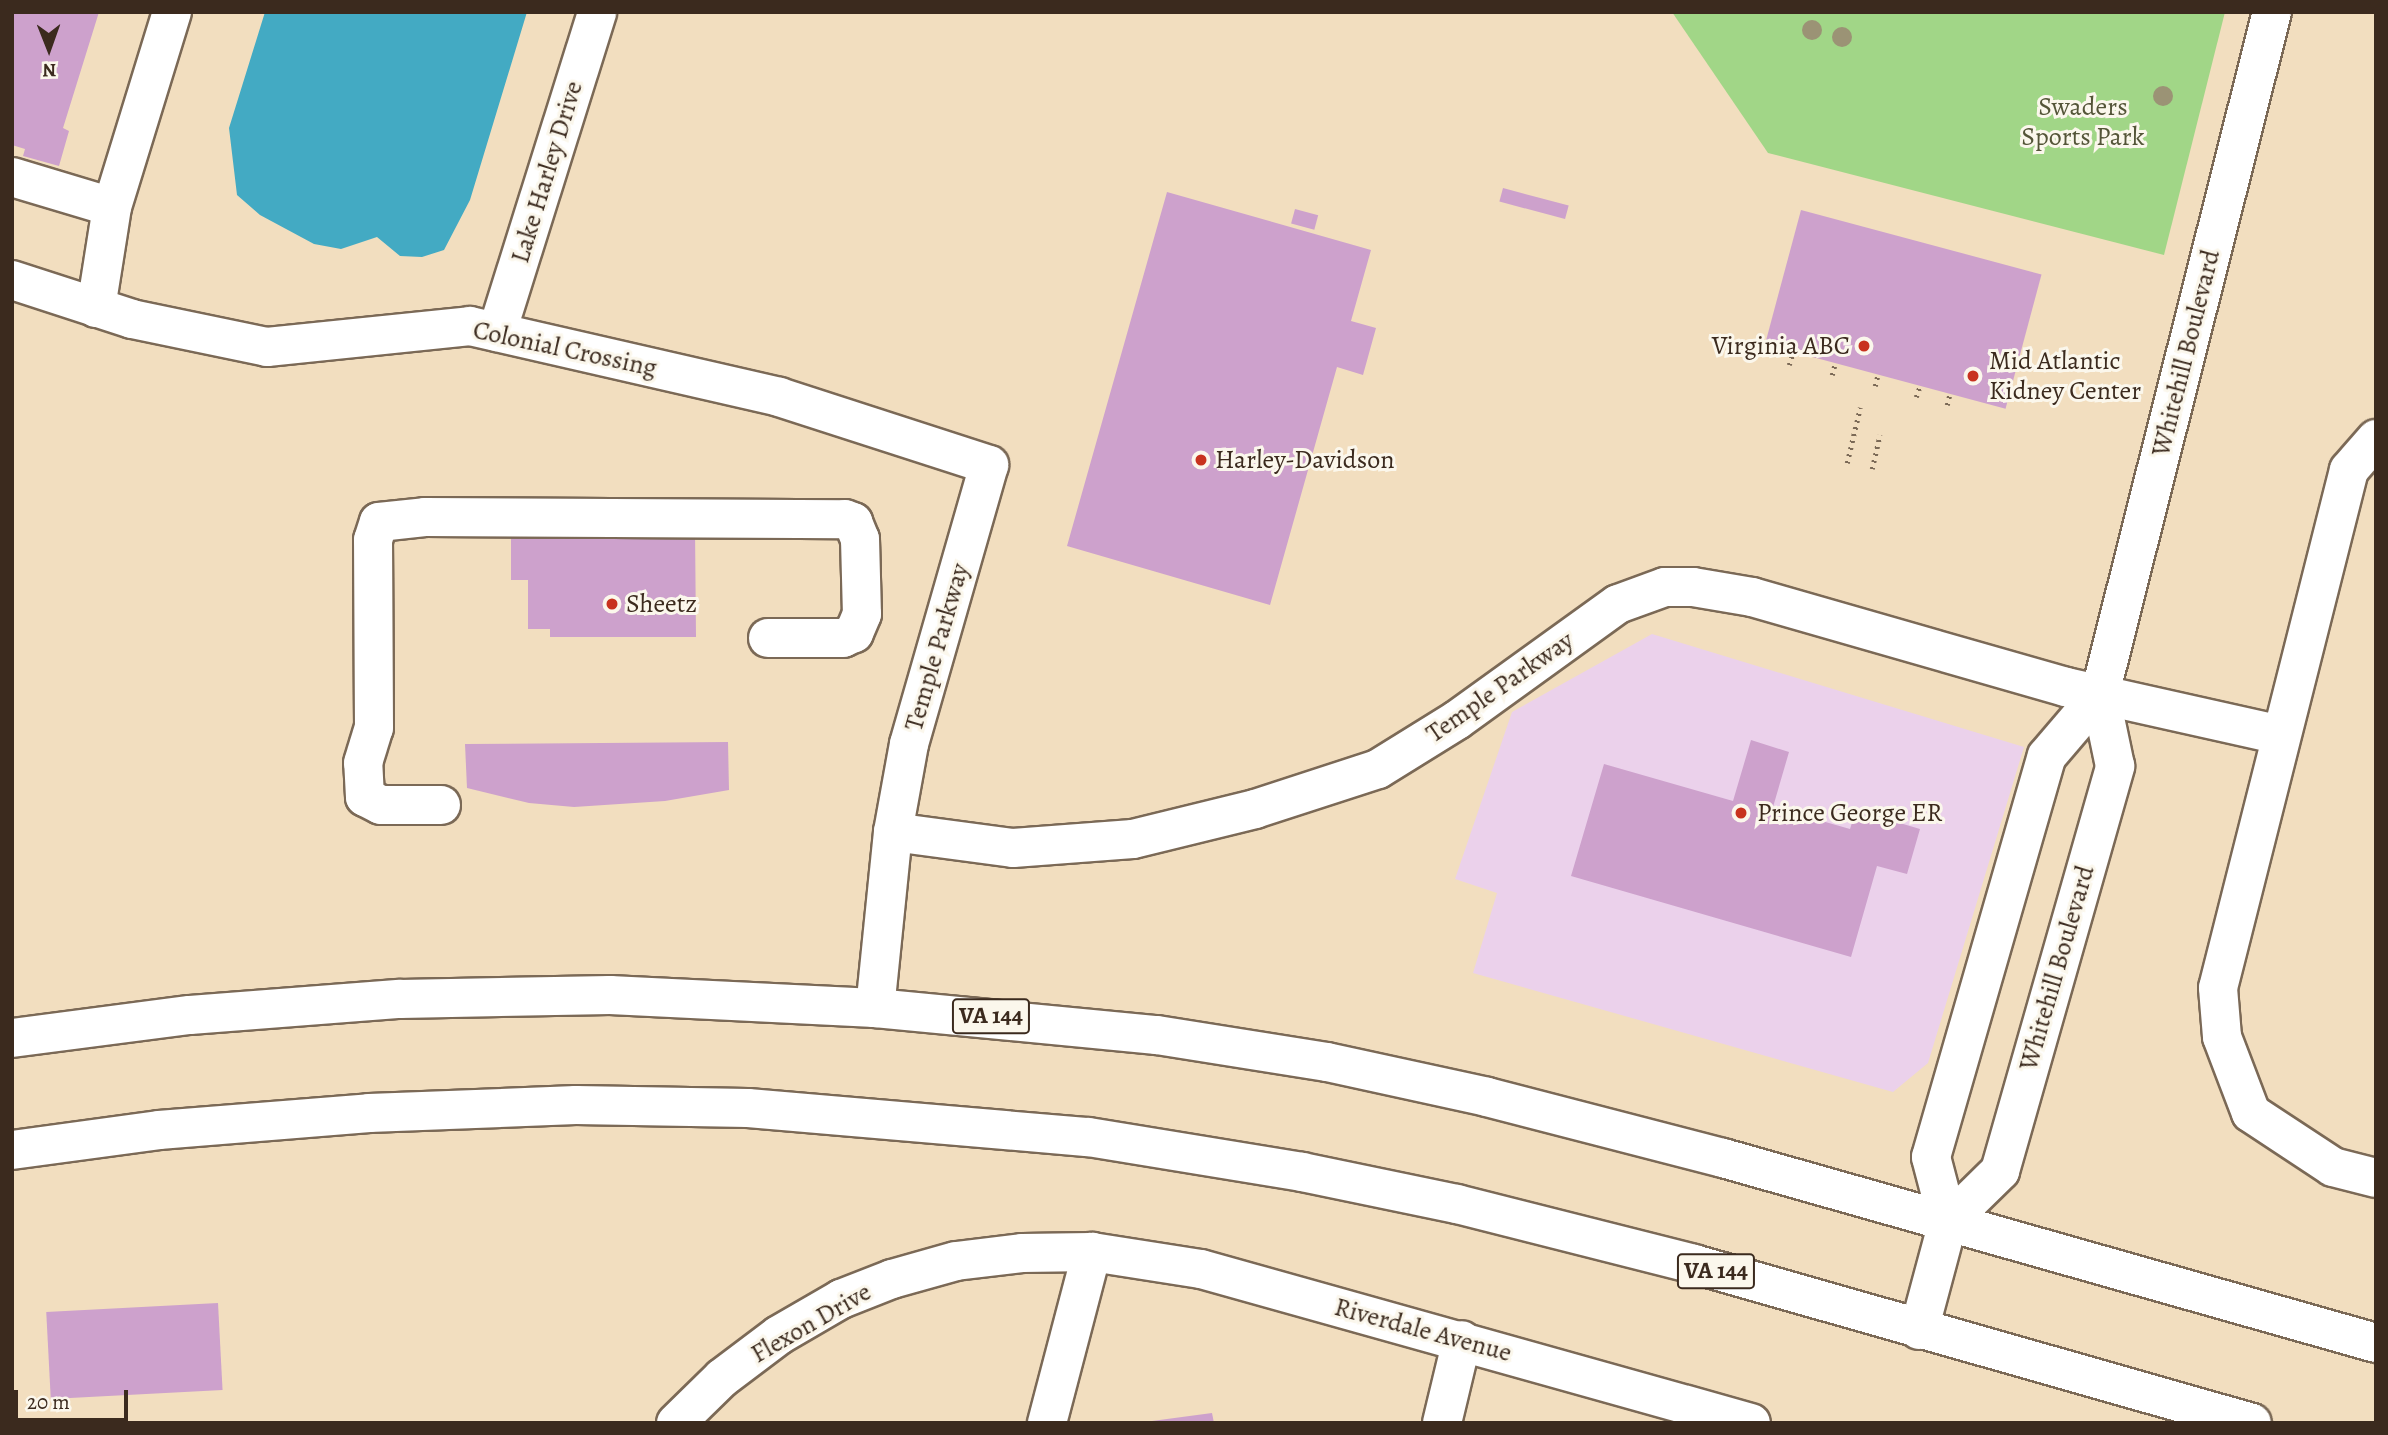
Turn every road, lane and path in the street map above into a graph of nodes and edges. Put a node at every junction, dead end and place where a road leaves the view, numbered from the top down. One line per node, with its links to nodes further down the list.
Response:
1 (172, 12): 5 (street)
2 (597, 12): 8 (street, Lake Harley Drive)
3 (2272, 12): 26 (street, Whitehill Boulevard)
4 (12, 177): 5 (street)
5 (112, 207): 7 (street)
6 (12, 280): 7 (street, Colonial Crossing)
7 (96, 308): 8 (street, Colonial Crossing)
8 (497, 332): 23 (street, Colonial Crossing)
9 (1793, 353): 11 (path)
10 (1835, 364): 13 (path)
11 (1789, 365)
12 (1878, 374): 14 (path)
13 (1832, 375)
14 (1875, 386)
15 (1920, 386): 17 (path)
16 (1950, 393): 18 (path)
17 (1916, 397)
18 (1947, 405)
19 (1860, 408): 22 (path)
20 (1880, 435): 24 (path)
21 (2376, 439): 27 (street)
22 (1847, 463)
23 (989, 465): 29 (street, Temple Parkway)
24 (1872, 469)
25 (768, 638): 28 (street)
26 (2100, 694): 27 (street, Temple Parkway); 29 (street, Temple Parkway); 34 (street, Whitehill Boulevard); 34 (street, Whitehill Boulevard)
27 (2281, 735): 33 (street)
28 (441, 805)
29 (893, 832): 30 (street, Temple Parkway)
30 (875, 1008): 31 (street, VA 144); 34 (street, VA 144)
31 (12, 1038)
32 (12, 1150): 36 (street, VA 144)
33 (2376, 1178)
34 (1948, 1222): 36 (street, Whitehill Boulevard); 38 (street, VA 144)
35 (1092, 1252): 37 (street, Riverdale Avenue); 39 (street, Flexon Drive); 40 (street)
36 (1919, 1330): 43 (street, VA 144)
37 (1462, 1340): 41 (street); 42 (street, Riverdale Avenue)
38 (2376, 1343)
39 (676, 1423)
40 (1048, 1423)
41 (1442, 1423)
42 (1751, 1423)
43 (2252, 1423)

